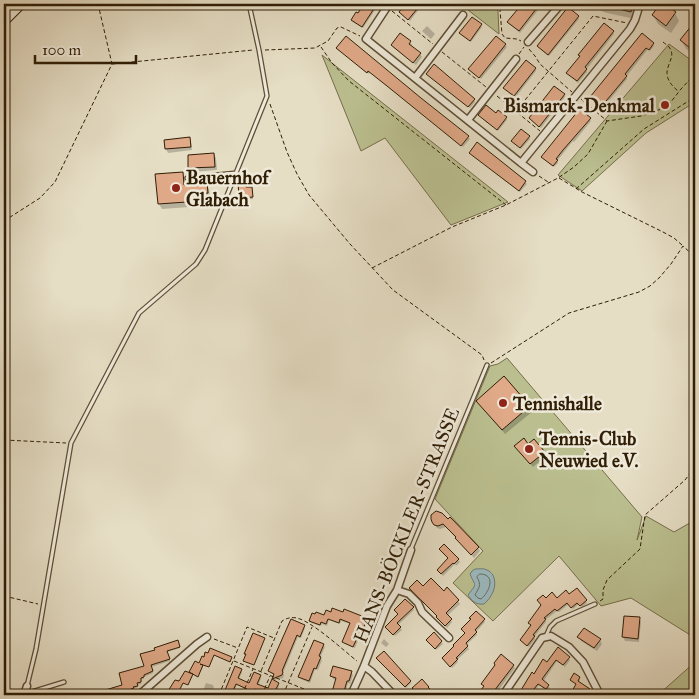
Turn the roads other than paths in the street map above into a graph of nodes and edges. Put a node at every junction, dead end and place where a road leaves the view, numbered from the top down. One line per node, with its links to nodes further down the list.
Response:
1 (21, 4): 7 (main road)
2 (249, 4): 14 (lane)
3 (561, 4): 8 (street)
4 (640, 4): 12 (street)
5 (388, 6): 10 (street)
6 (463, 15): 10 (street)
7 (4, 20)
8 (528, 42)
9 (516, 59): 11 (street)
10 (415, 78): 11 (street)
11 (468, 120): 12 (street)
12 (521, 163): 13 (street)
13 (533, 172)
14 (236, 173): 15 (lane); 25 (lane)
15 (187, 178)
16 (487, 365): 17 (lane, HANS-BÖCKLER-STRASSE)
17 (410, 550): 18 (street, HANS-BÖCKLER-STRASSE)
18 (397, 590): 22 (street); 23 (street, HANS-BÖCKLER-STRASSE)
19 (595, 604): 20 (lane)
20 (546, 636): 30 (street); 31 (street)
21 (207, 637): 27 (street)
22 (449, 638)
23 (364, 666): 28 (street, HANS-BÖCKLER-STRASSE); 29 (street)
24 (64, 682): 26 (lane)
25 (27, 686): 26 (street)
26 (24, 695)
27 (139, 695)
28 (351, 695)
29 (394, 695)
30 (503, 695)
31 (598, 695)

